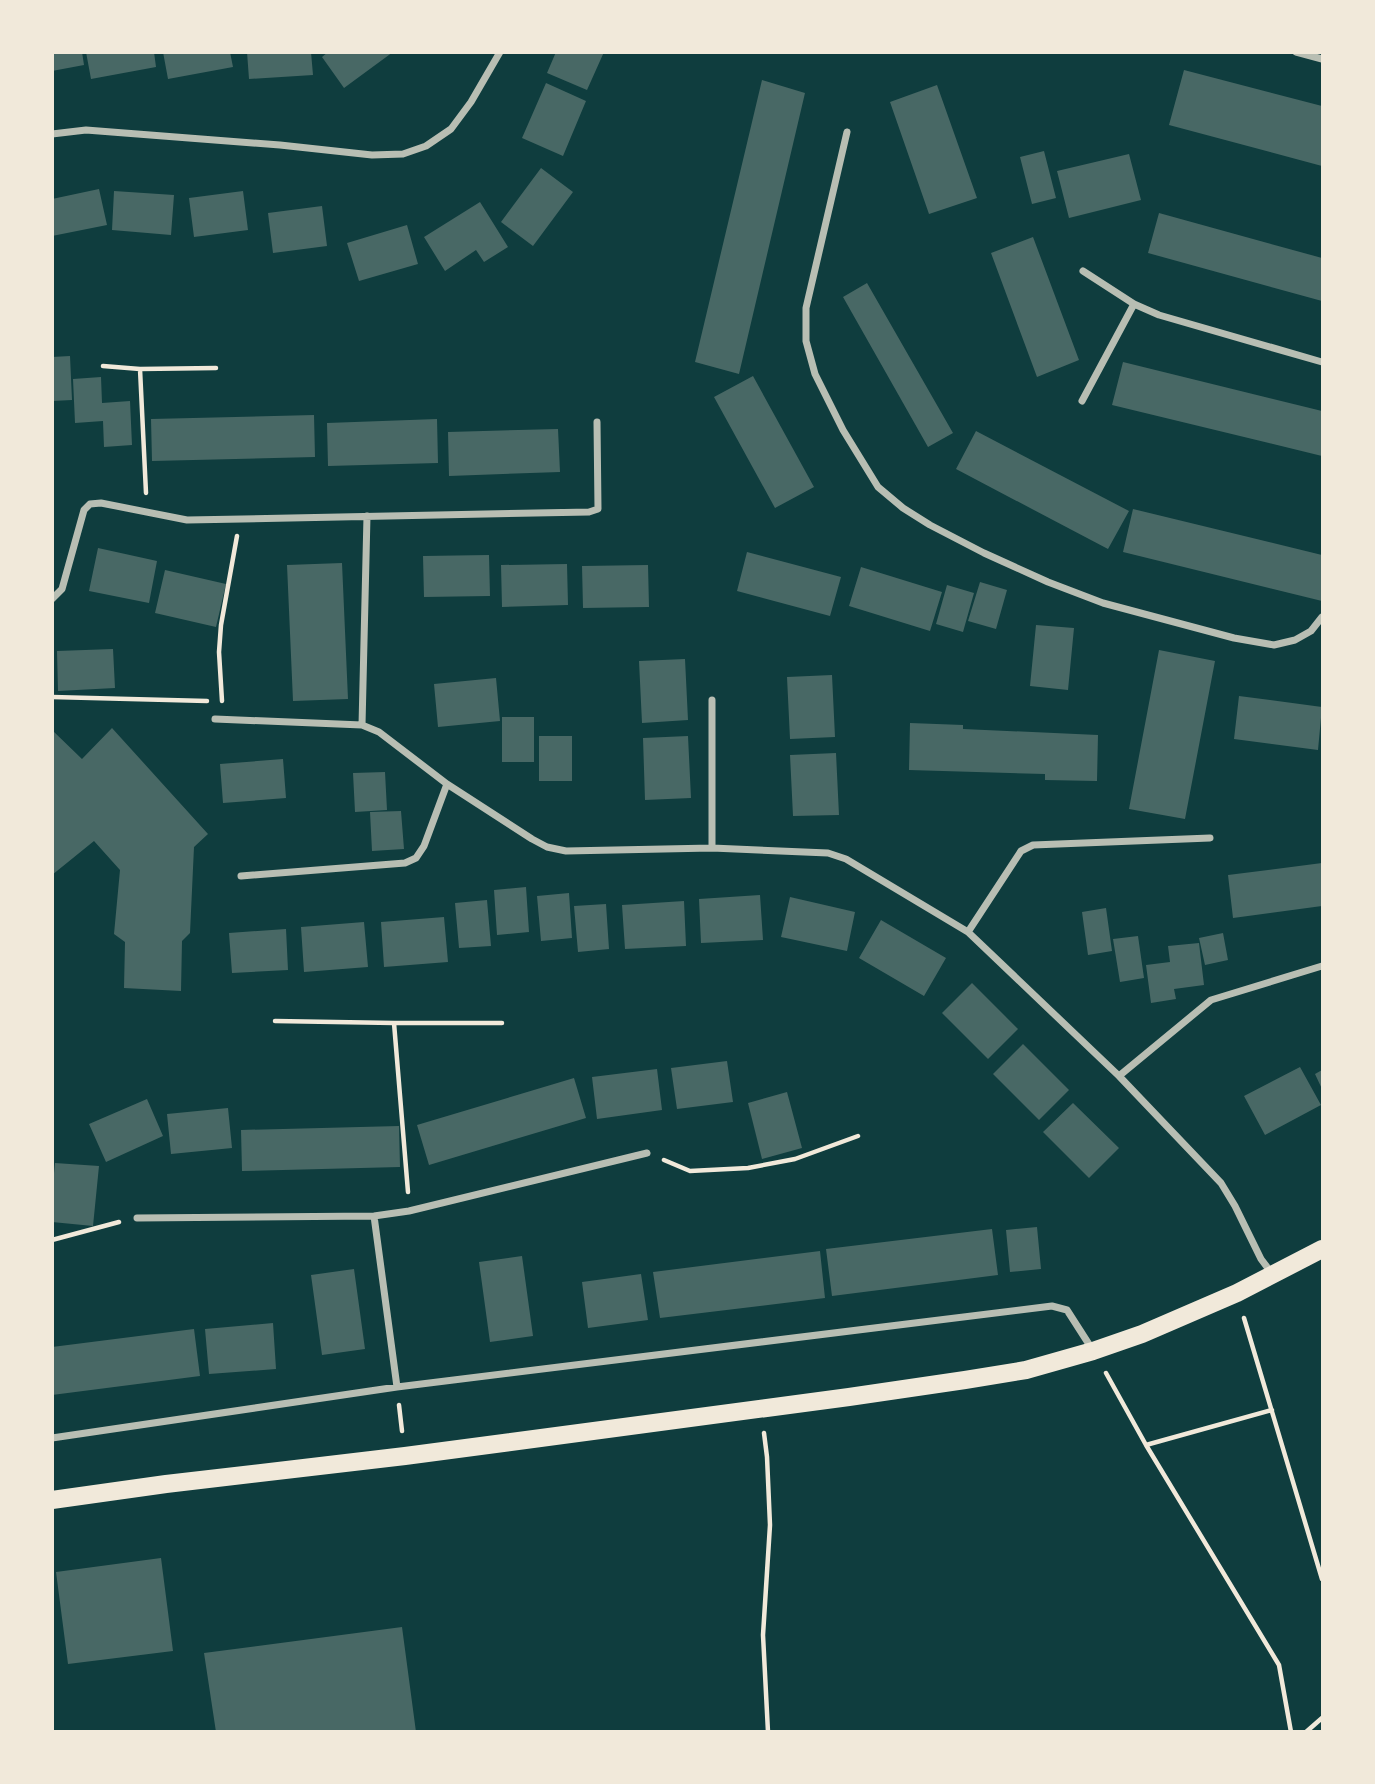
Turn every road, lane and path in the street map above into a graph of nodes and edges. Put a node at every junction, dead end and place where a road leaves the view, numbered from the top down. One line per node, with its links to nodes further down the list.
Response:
1 (500, 52): 5 (street)
2 (1297, 52): 3 (street)
3 (1322, 59)
4 (847, 132): 18 (street)
5 (52, 134)
6 (1083, 271): 7 (street)
7 (1134, 304): 8 (street); 12 (street)
8 (1322, 362)
9 (103, 366): 11 (path)
10 (216, 368): 11 (path)
11 (140, 369): 14 (path)
12 (1082, 401)
13 (597, 422): 15 (street)
14 (147, 511): 16 (street); 17 (street)
15 (367, 516): 16 (street); 23 (street)
16 (240, 518): 21 (path)
17 (52, 599)
18 (1322, 617)
19 (52, 697): 21 (path)
20 (712, 700): 26 (street)
21 (222, 701): 22 (path)
22 (218, 719): 23 (street)
23 (362, 725): 24 (street)
24 (447, 784): 26 (street); 27 (street)
25 (1210, 838): 28 (street)
26 (712, 848): 28 (street)
27 (241, 876)
28 (968, 932): 33 (street)
29 (1322, 966): 33 (street)
30 (275, 1020): 31 (path)
31 (394, 1023): 32 (path); 36 (path)
32 (502, 1023)
33 (1119, 1076): 41 (street)
34 (858, 1136): 35 (path)
35 (647, 1153): 36 (street)
36 (409, 1211): 37 (street)
37 (374, 1216): 38 (street); 44 (street)
38 (137, 1218): 39 (path)
39 (52, 1240)
40 (1322, 1249): 41 (main road)
41 (1273, 1275): 42 (main road)
42 (1237, 1293): 43 (main road); 47 (path)
43 (1093, 1351): 44 (street); 46 (main road); 50 (path)
44 (397, 1387): 49 (street)
45 (399, 1406): 48 (path)
46 (761, 1408): 51 (main road); 54 (path)
47 (1272, 1410): 50 (path); 52 (path)
48 (402, 1432)
49 (52, 1438)
50 (1146, 1445): 55 (path)
51 (52, 1500)
52 (1322, 1579)
53 (1322, 1718): 56 (path)
54 (768, 1731)
55 (1291, 1731)
56 (1306, 1731)

